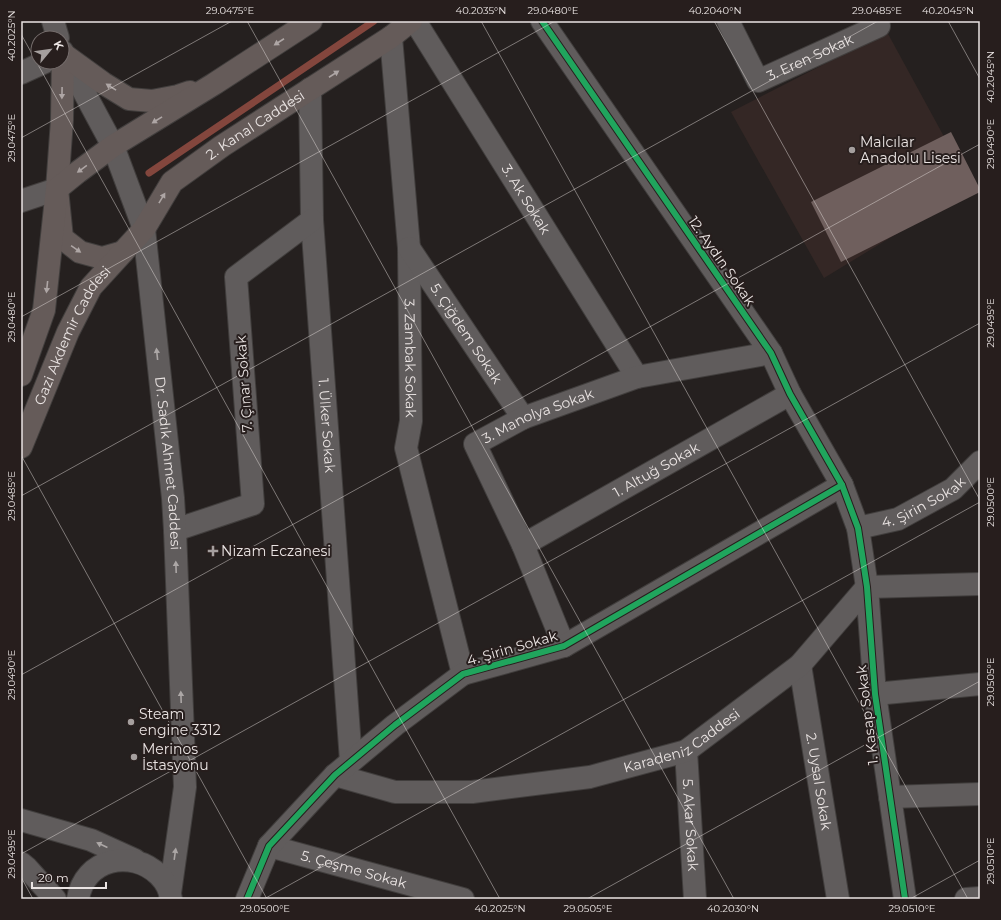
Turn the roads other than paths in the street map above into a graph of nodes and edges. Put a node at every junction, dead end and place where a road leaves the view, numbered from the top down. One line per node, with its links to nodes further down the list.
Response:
1 (311, 21): 13 (main road, one-way to 13)
2 (410, 21): 7 (main road, 2. Kanal Caddesi)
3 (415, 21): 26 (street, 3. Ak Sokak)
4 (542, 21): 24 (street, 12. Aydın Sokak)
5 (728, 21): 6 (street, 3. Eren Sokak)
6 (878, 24)
7 (390, 37): 14 (main road, 2. Kanal Caddesi, one-way to 7); 20 (street, 3. Zambak Sokak)
8 (70, 60): 13 (main road, one-way to 8)
9 (30, 68): 12 (street)
10 (59, 70): 16 (main road, one-way to 16)
11 (69, 70): 15 (street, Dr. Sadık Ahmet Caddesi)
12 (21, 73)
13 (214, 84): 15 (main road, one-way to 15)
14 (310, 89): 18 (street, 1. Ülker Sokak); 19 (main road, 2. Kanal Caddesi, one-way to 14)
15 (113, 146): 16 (main road, one-way to 16); 19 (street, Dr. Sadık Ahmet Caddesi)
16 (57, 189): 17 (street); 21 (main road, one-way to 21); 22 (main road, Gazi Akdemir Caddesi, one-way to 22)
17 (21, 201)
18 (312, 220): 33 (street, 7. Çınar Sokak); 43 (street, 1. Ülker Sokak)
19 (144, 229): 21 (main road, 2. Kanal Caddesi); 33 (street, Dr. Sadık Ahmet Caddesi, one-way to 19)
20 (409, 248): 28 (street, 5. Çiğdem Sokak); 39 (street, 3. Zambak Sokak)
21 (123, 252): 29 (main road, Gazi Akdemir Caddesi)
22 (44, 310): 23 (street); 25 (main road, Gazi Akdemir Caddesi)
23 (21, 343)
24 (771, 353): 26 (street, 3. Manolya Sokak); 27 (street, 12. Aydın Sokak)
25 (21, 374)
26 (637, 377): 28 (street, 3. Manolya Sokak)
27 (790, 394): 31 (street, 12. Aydın Sokak); 34 (street, 1. Altuğ Sokak)
28 (523, 418): 34 (street, 3. Manolya Sokak)
29 (21, 447)
30 (980, 462): 32 (street, 4. Şirin Sokak)
31 (842, 485): 32 (street, 12. Aydın Sokak); 37 (street, 4. Şirin Sokak)
32 (858, 528): 36 (street, 1. Kasap Sokak)
33 (175, 530): 50 (street, Dr. Sadık Ahmet Caddesi, one-way to 33)
34 (523, 545): 37 (street, 3. Manolya Sokak)
35 (980, 584): 36 (street)
36 (867, 587): 38 (street, Karadeniz Caddesi); 41 (street, 1. Kasap Sokak)
37 (564, 646): 39 (street, 4. Şirin Sokak)
38 (800, 664): 42 (street, Karadeniz Caddesi); 57 (street, 2. Uysal Sokak)
39 (464, 674): 43 (street, 4. Şirin Sokak)
40 (980, 684): 41 (street)
41 (875, 694): 45 (street, 1. Kasap Sokak)
42 (686, 751): 43 (street, Karadeniz Caddesi); 56 (street, 5. Akar Sokak)
43 (343, 768): 47 (street, 4. Şirin Sokak)
44 (980, 794): 45 (street)
45 (890, 797): 58 (street, 1. Kasap Sokak)
46 (21, 820): 48 (street, one-way to 46)
47 (269, 846): 54 (street, 4. Şirin Sokak); 55 (street, 5. Çeşme Sokak)
48 (138, 861): 50 (street); 53 (street)
49 (21, 863): 52 (street)
50 (170, 896)
51 (980, 898): 59 (street)
52 (55, 899)
53 (78, 899)
54 (247, 899)
55 (463, 899)
56 (695, 899)
57 (838, 899)
58 (905, 899)
59 (966, 899)

